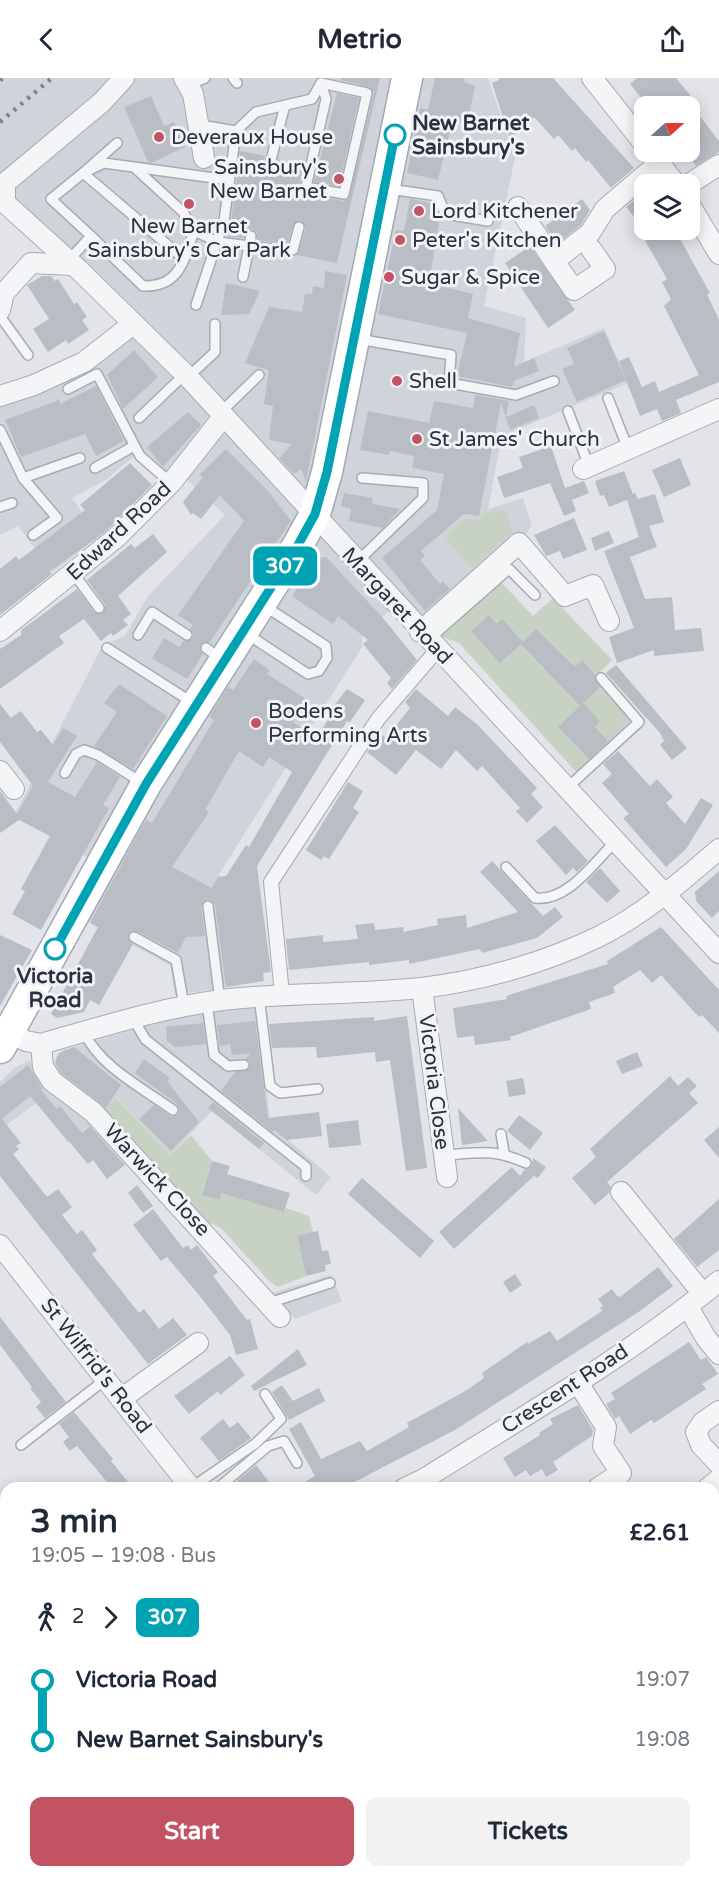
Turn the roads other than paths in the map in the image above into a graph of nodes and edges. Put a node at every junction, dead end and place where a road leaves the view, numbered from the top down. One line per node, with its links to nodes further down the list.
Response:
1 (124, 78): 21 (street)
2 (407, 78): 22 (main road)
3 (594, 79): 9 (street)
4 (193, 80): 7 (street)
5 (321, 83): 5 (lane); 6 (lane)
6 (285, 105): 8 (lane); 14 (lane)
7 (200, 125): 8 (lane); 11 (street)
8 (236, 131): 20 (lane)
9 (634, 131)
10 (117, 143): 17 (lane)
11 (204, 158)
12 (650, 162): 34 (street)
13 (659, 162): 18 (street)
14 (270, 164)
15 (719, 165): 19 (street)
16 (135, 168): 17 (lane); 20 (lane); 27 (lane)
17 (83, 173): 28 (lane); 33 (lane)
18 (668, 174)
19 (700, 177)
20 (229, 180): 30 (lane)
21 (2, 185): 35 (street, Margaret Road)
22 (384, 188): 24 (lane); 42 (main road)
23 (518, 207): 34 (street)
24 (488, 221)
25 (700, 222): 32 (street)
26 (299, 227): 29 (lane)
27 (194, 231): 30 (lane); 33 (lane)
28 (91, 236): 33 (lane); 35 (lane)
29 (251, 241): 30 (lane); 36 (lane)
30 (218, 242): 37 (lane)
31 (591, 249): 34 (street)
32 (719, 254)
33 (184, 259)
34 (554, 261)
35 (70, 263): 38 (street); 40 (street, Margaret Road)
36 (243, 277)
37 (196, 305)
38 (0, 310)
39 (0, 316): 43 (lane)
40 (133, 324): 44 (street); 46 (street, Margaret Road)
41 (215, 324): 46 (lane)
42 (354, 338): 47 (lane); 66 (main road)
43 (28, 355)
44 (92, 367): 48 (lane); 49 (street); 56 (lane)
45 (259, 375): 53 (lane)
46 (186, 376): 53 (street, Margaret Road); 54 (lane)
47 (554, 381)
48 (68, 389)
49 (0, 396)
50 (608, 398): 57 (lane)
51 (719, 409): 57 (street)
52 (568, 411): 60 (lane)
53 (222, 415): 63 (street, Edward Road); 66 (street, Margaret Road)
54 (139, 418)
55 (0, 430): 61 (lane)
56 (134, 446): 59 (lane); 63 (lane)
57 (628, 449): 60 (street)
58 (80, 459): 61 (lane)
59 (95, 468)
60 (586, 468)
61 (23, 478): 67 (lane)
62 (362, 478): 68 (lane)
63 (171, 483): 69 (street, Edward Road)
64 (12, 503): 65 (lane)
65 (0, 507)
66 (315, 514): 68 (street, Margaret Road); 71 (main road)
67 (33, 535)
68 (357, 562): 78 (street, Margaret Road)
69 (74, 574): 72 (lane); 74 (street, Edward Road)
70 (535, 595): 78 (lane)
71 (261, 603): 75 (main road); 75 (lane)
72 (99, 608)
73 (609, 621): 78 (street)
74 (0, 631)
75 (243, 632): 81 (main road)
76 (138, 635): 77 (lane)
77 (187, 635)
78 (429, 640): 85 (street, Margaret Road); 95 (street)
79 (107, 648): 81 (lane)
80 (601, 678): 85 (lane)
81 (196, 705): 84 (main road)
82 (0, 771): 86 (street)
83 (65, 773): 84 (lane)
84 (146, 784): 101 (main road)
85 (567, 788): 87 (street, Margaret Road)
86 (14, 789)
87 (616, 841): 89 (lane); 90 (street, Margaret Road)
88 (719, 849): 90 (street)
89 (506, 867)
90 (663, 894): 93 (street, Margaret Road); 94 (street)
91 (208, 906): 97 (lane)
92 (134, 937): 98 (lane)
93 (719, 953)
94 (422, 988): 95 (street); 108 (street, Victoria Close)
95 (282, 994): 96 (street)
96 (259, 996): 97 (street); 104 (lane)
97 (213, 1002): 98 (street); 103 (lane)
98 (184, 1006): 99 (street)
99 (133, 1018): 100 (street); 110 (lane)
100 (84, 1032): 102 (street); 105 (lane)
101 (5, 1040): 102 (street)
102 (41, 1044): 117 (street, Warwick Close)
103 (244, 1065)
104 (318, 1089)
105 (173, 1110)
106 (501, 1134): 107 (lane)
107 (504, 1153): 108 (lane); 109 (lane)
108 (444, 1155): 111 (street, Victoria Close)
109 (526, 1163)
110 (306, 1176)
111 (447, 1177)
112 (621, 1192): 116 (street)
113 (0, 1245): 120 (street, St Wilfrid's Road)
114 (719, 1281): 116 (street, Crescent Road)
115 (330, 1283): 117 (lane)
116 (695, 1301): 119 (street); 121 (street, Crescent Road)
117 (275, 1310)
118 (198, 1343): 123 (street)
119 (719, 1354)
120 (106, 1379): 123 (street, St Wilfrid's Road); 125 (lane)
121 (578, 1383): 131 (street, Crescent Road); 132 (street)
122 (265, 1394): 129 (lane)
123 (122, 1399): 128 (street, St Wilfrid's Road)
124 (719, 1411): 127 (street)
125 (21, 1445)
126 (297, 1463): 130 (lane)
127 (719, 1464)
128 (186, 1482)
129 (200, 1482)
130 (224, 1482)
131 (430, 1482)
132 (607, 1482)

